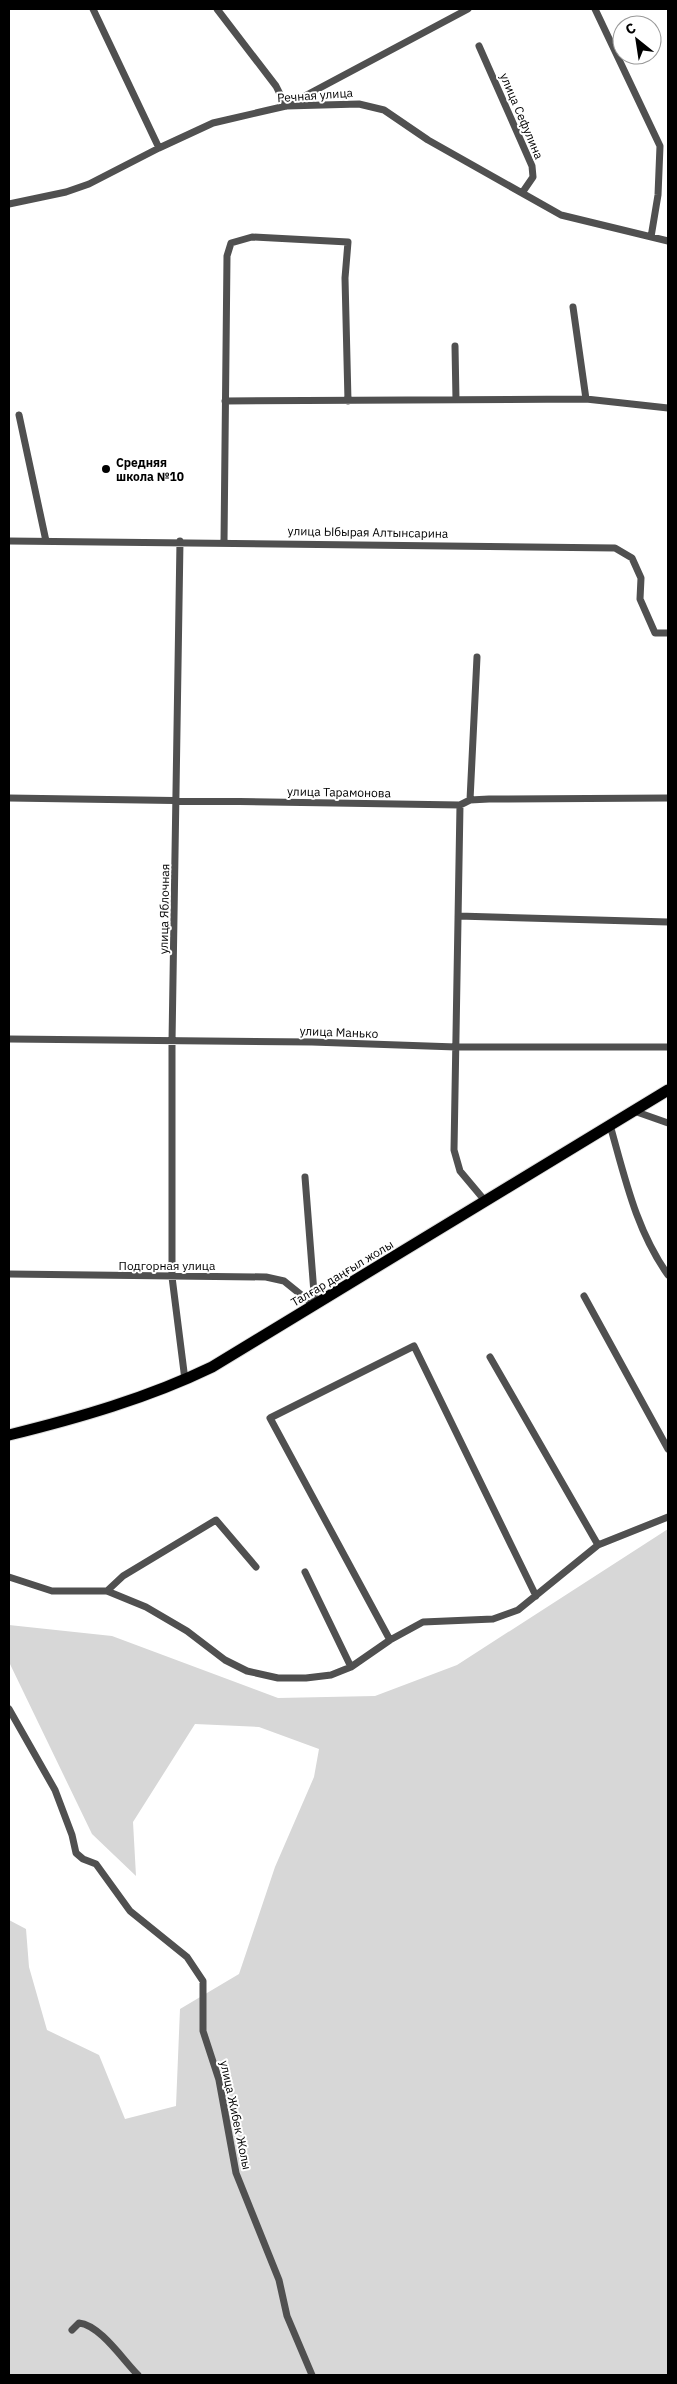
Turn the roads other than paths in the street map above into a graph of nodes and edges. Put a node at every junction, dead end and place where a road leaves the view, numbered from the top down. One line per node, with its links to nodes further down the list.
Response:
1 (93, 9): 9 (street)
2 (216, 9): 8 (street)
3 (449, 9): 6 (street)
4 (468, 9): 6 (street)
5 (595, 9): 12 (street)
6 (452, 17): 8 (street)
7 (479, 46): 10 (street, улица Сефулина)
8 (286, 106): 9 (street, Речная улица); 10 (street, Речная улица)
9 (160, 148): 11 (street, Речная улица)
10 (522, 194): 12 (street, Речная улица)
11 (9, 204)
12 (651, 237): 13 (street, Речная улица)
13 (668, 241)
14 (572, 307): 16 (street)
15 (454, 346): 17 (street)
16 (586, 399): 17 (street); 20 (street)
17 (456, 400): 19 (street)
18 (225, 401): 19 (street); 19 (street); 25 (street)
19 (348, 401)
20 (668, 408)
21 (19, 415): 23 (street)
22 (9, 541): 23 (street, улица Ыбырая Алтынсарина)
23 (46, 541): 24 (street, улица Ыбырая Алтынсарина)
24 (180, 541): 25 (street, улица Ыбырая Алтынсарина); 31 (street, улица Яблочная)
25 (224, 542): 26 (street, улица Ыбырая Алтынсарина)
26 (668, 633)
27 (477, 657): 30 (street)
28 (9, 798): 31 (street, улица Тарамонова)
29 (668, 798): 30 (street, улица Тарамонова)
30 (470, 800): 32 (street, улица Тарамонова)
31 (177, 801): 32 (street, улица Тарамонова); 36 (street, улица Яблочная)
32 (460, 805): 33 (street)
33 (458, 916): 34 (street); 37 (street)
34 (668, 922)
35 (9, 1039): 36 (street, улица Манько)
36 (172, 1042): 37 (street, улица Манько); 47 (street, улица Яблочная)
37 (456, 1047): 38 (street, улица Манько); 44 (street)
38 (668, 1047)
39 (668, 1090): 40 (main road, Талғар даңғыл жолы)
40 (634, 1111): 41 (street); 42 (main road, Талғар даңғыл жолы)
41 (668, 1123)
42 (610, 1125): 44 (main road, Талғар даңғыл жолы); 46 (street)
43 (305, 1177): 49 (street)
44 (486, 1202): 49 (main road, Талғар даңғыл жолы)
45 (9, 1274): 47 (street, Подгорная улица)
46 (668, 1275)
47 (172, 1277): 49 (street, Подгорная улица); 51 (street, улица Яблочная)
48 (584, 1296): 53 (street)
49 (314, 1306): 51 (main road, Талғар даңғыл жолы)
50 (490, 1357): 55 (street)
51 (185, 1380): 52 (main road, Талғар даңғыл жолы)
52 (9, 1435)
53 (668, 1449)
54 (668, 1517): 55 (street)
55 (598, 1545): 60 (street)
56 (256, 1567): 59 (street)
57 (305, 1572): 62 (street)
58 (9, 1577): 59 (street)
59 (107, 1591): 62 (street)
60 (536, 1596): 61 (street); 61 (street)
61 (390, 1640): 62 (street)
62 (351, 1666)
63 (9, 1710): 66 (street, улица Жибек Жолы)
64 (72, 2330): 65 (street)
65 (138, 2375)
66 (312, 2375)

